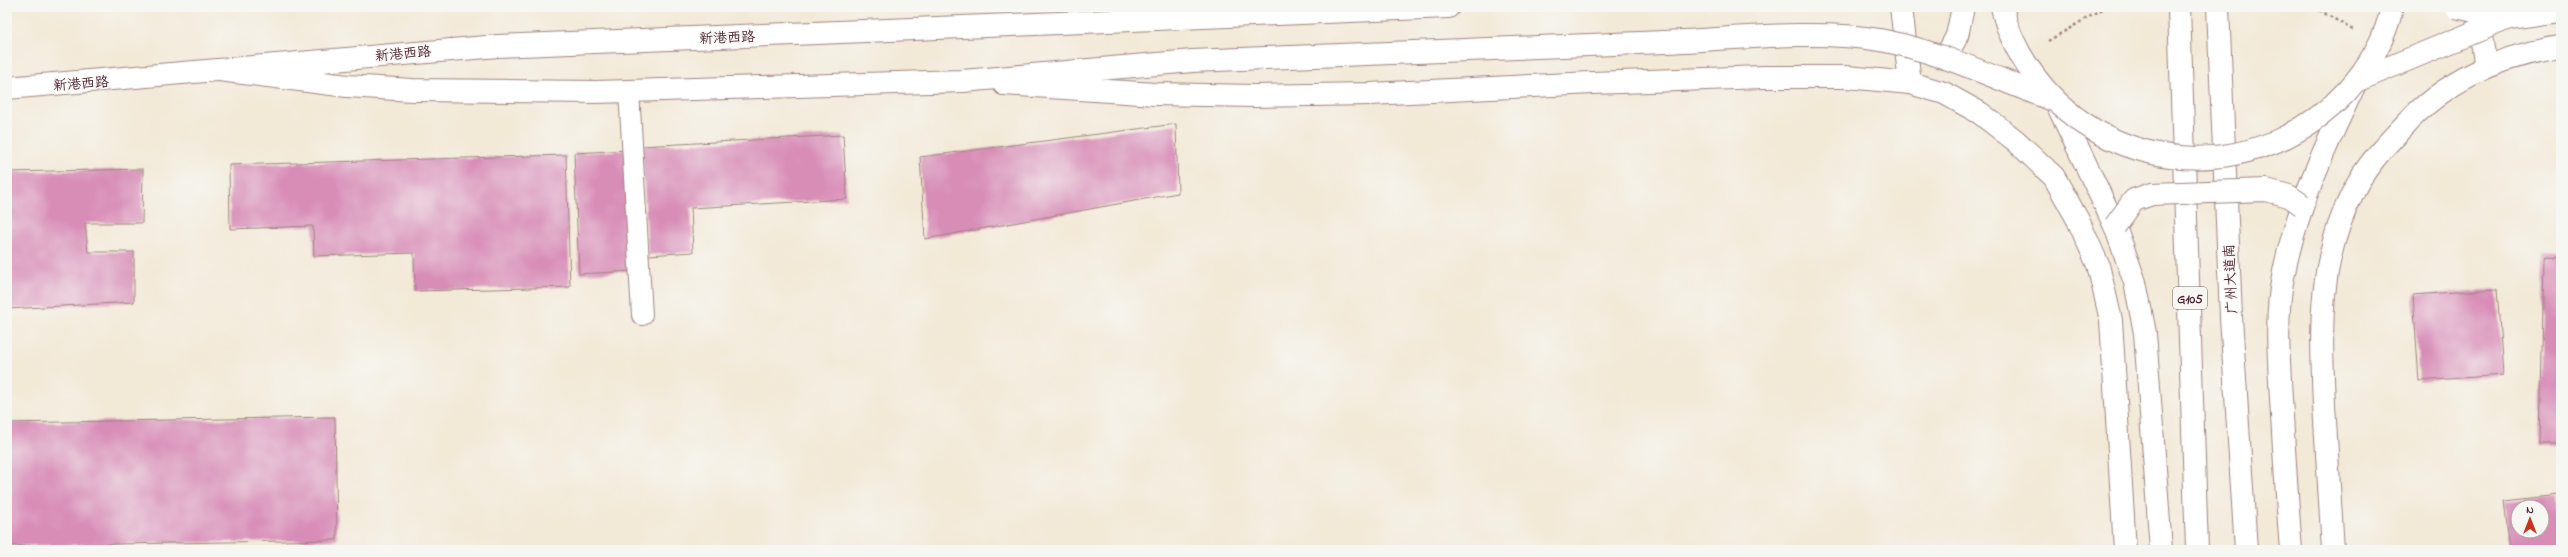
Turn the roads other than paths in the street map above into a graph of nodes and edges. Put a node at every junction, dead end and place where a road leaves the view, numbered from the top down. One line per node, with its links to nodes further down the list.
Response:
1 (1448, 7): 15 (main road, 新港西路)
2 (1902, 7): 18 (main road)
3 (1963, 7): 13 (main road)
4 (2002, 7): 21 (main road, bridge)
5 (2179, 7): 27 (main road, G105)
6 (2218, 7): 28 (main road, 广州大道南)
7 (2392, 7): 17 (main road, bridge)
8 (2455, 7): 11 (main road, bridge)
9 (2477, 7): 14 (main road)
10 (2561, 11): 11 (main road)
11 (2509, 18): 17 (main road, bridge)
12 (2561, 47): 14 (main road)
13 (1946, 58): 16 (main road, bridge); 21 (main road, bridge)
14 (2486, 67): 30 (main road)
15 (219, 70): 19 (main road, 新港西路); 20 (main road)
16 (963, 81): 18 (main road); 20 (main road)
17 (2356, 81): 21 (main road, bridge); 22 (main road, bridge)
18 (1910, 83): 25 (main road)
19 (7, 88)
20 (629, 91): 24 (lane)
21 (2056, 102): 23 (main road)
22 (2302, 205): 23 (main road, bridge); 29 (main road)
23 (2115, 226): 26 (main road)
24 (642, 315)
25 (2125, 550)
26 (2161, 550)
27 (2197, 550)
28 (2246, 550)
29 (2291, 550)
30 (2333, 550)

